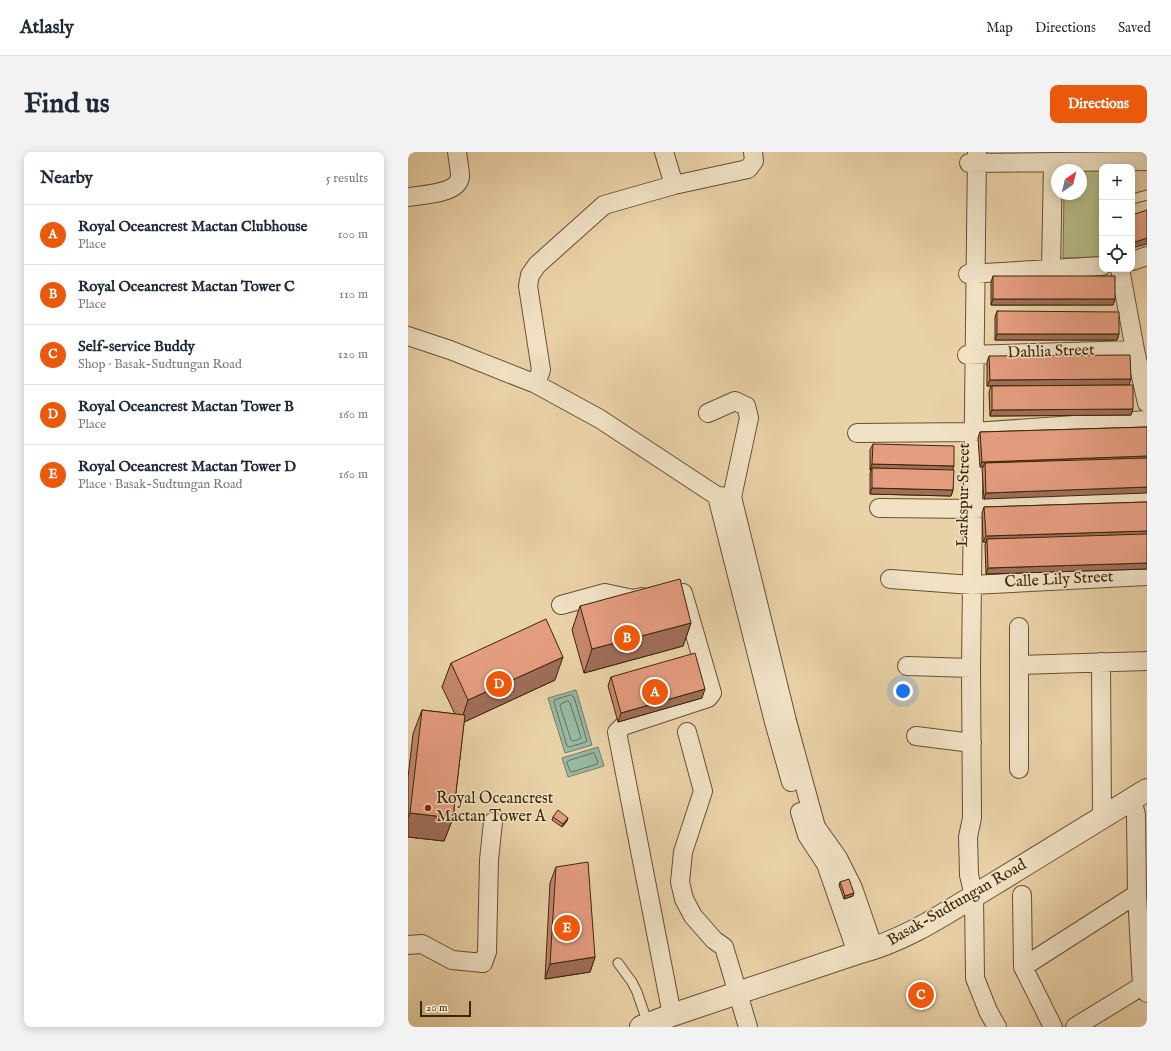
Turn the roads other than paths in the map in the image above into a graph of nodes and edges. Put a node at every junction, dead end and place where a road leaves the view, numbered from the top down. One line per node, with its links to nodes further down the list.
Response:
1 (457, 152): 9 (street)
2 (664, 152): 7 (street)
3 (753, 152): 7 (street)
4 (973, 157): 6 (street); 16 (street, Larkspur Street)
5 (1147, 161): 6 (street)
6 (1053, 162): 14 (street)
7 (674, 185): 20 (street)
8 (1147, 195): 10 (lane)
9 (408, 197)
10 (1135, 198)
11 (1147, 256): 12 (street)
12 (1135, 260)
13 (1099, 266): 14 (street)
14 (1051, 269): 16 (street)
15 (1121, 272): 18 (street)
16 (972, 274): 19 (street, Larkspur Street)
17 (408, 336): 20 (street)
18 (1135, 350): 19 (street, Dahlia Street); 21 (street)
19 (970, 354): 24 (street, Larkspur Street)
20 (536, 384): 26 (street)
21 (1147, 403)
22 (708, 413): 26 (street)
23 (1147, 420): 24 (street)
24 (969, 432): 25 (street); 29 (street, Larkspur Street)
25 (857, 433)
26 (725, 496): 51 (street)
27 (1147, 498): 29 (street)
28 (879, 508): 29 (street)
29 (968, 509): 32 (street, Larkspur Street)
30 (1147, 576): 32 (street, Calle Lily Street)
31 (890, 579): 32 (street, Calle Lily Street)
32 (968, 585): 39 (street, Larkspur Street)
33 (561, 606): 56 (street)
34 (1019, 627): 37 (street)
35 (1147, 661): 36 (street)
36 (1102, 662): 37 (street); 45 (street)
37 (1019, 664): 43 (street)
38 (907, 666): 39 (street)
39 (967, 668): 42 (street, Larkspur Street)
40 (687, 732): 55 (street)
41 (916, 736): 42 (street)
42 (967, 743): 49 (street, Larkspur Street)
43 (1020, 769)
44 (1140, 795): 45 (street, Basak-Sudtungan Road); 47 (street)
45 (1102, 818): 49 (street, Basak-Sudtungan Road)
46 (493, 822): 50 (street)
47 (1137, 894): 53 (street); 54 (street)
48 (1022, 895): 53 (street)
49 (974, 896): 51 (street, Basak-Sudtungan Road); 59 (street, Larkspur Street)
50 (408, 945)
51 (865, 951): 55 (street, Basak-Sudtungan Road)
52 (618, 963): 57 (lane)
53 (1023, 967): 60 (street)
54 (1144, 990): 61 (street)
55 (738, 993): 56 (street, Basak-Sudtungan Road); 58 (street)
56 (672, 1015): 57 (street, Basak-Sudtungan Road)
57 (644, 1025)
58 (748, 1027)
59 (997, 1027)
60 (1053, 1027)
61 (1075, 1027)

